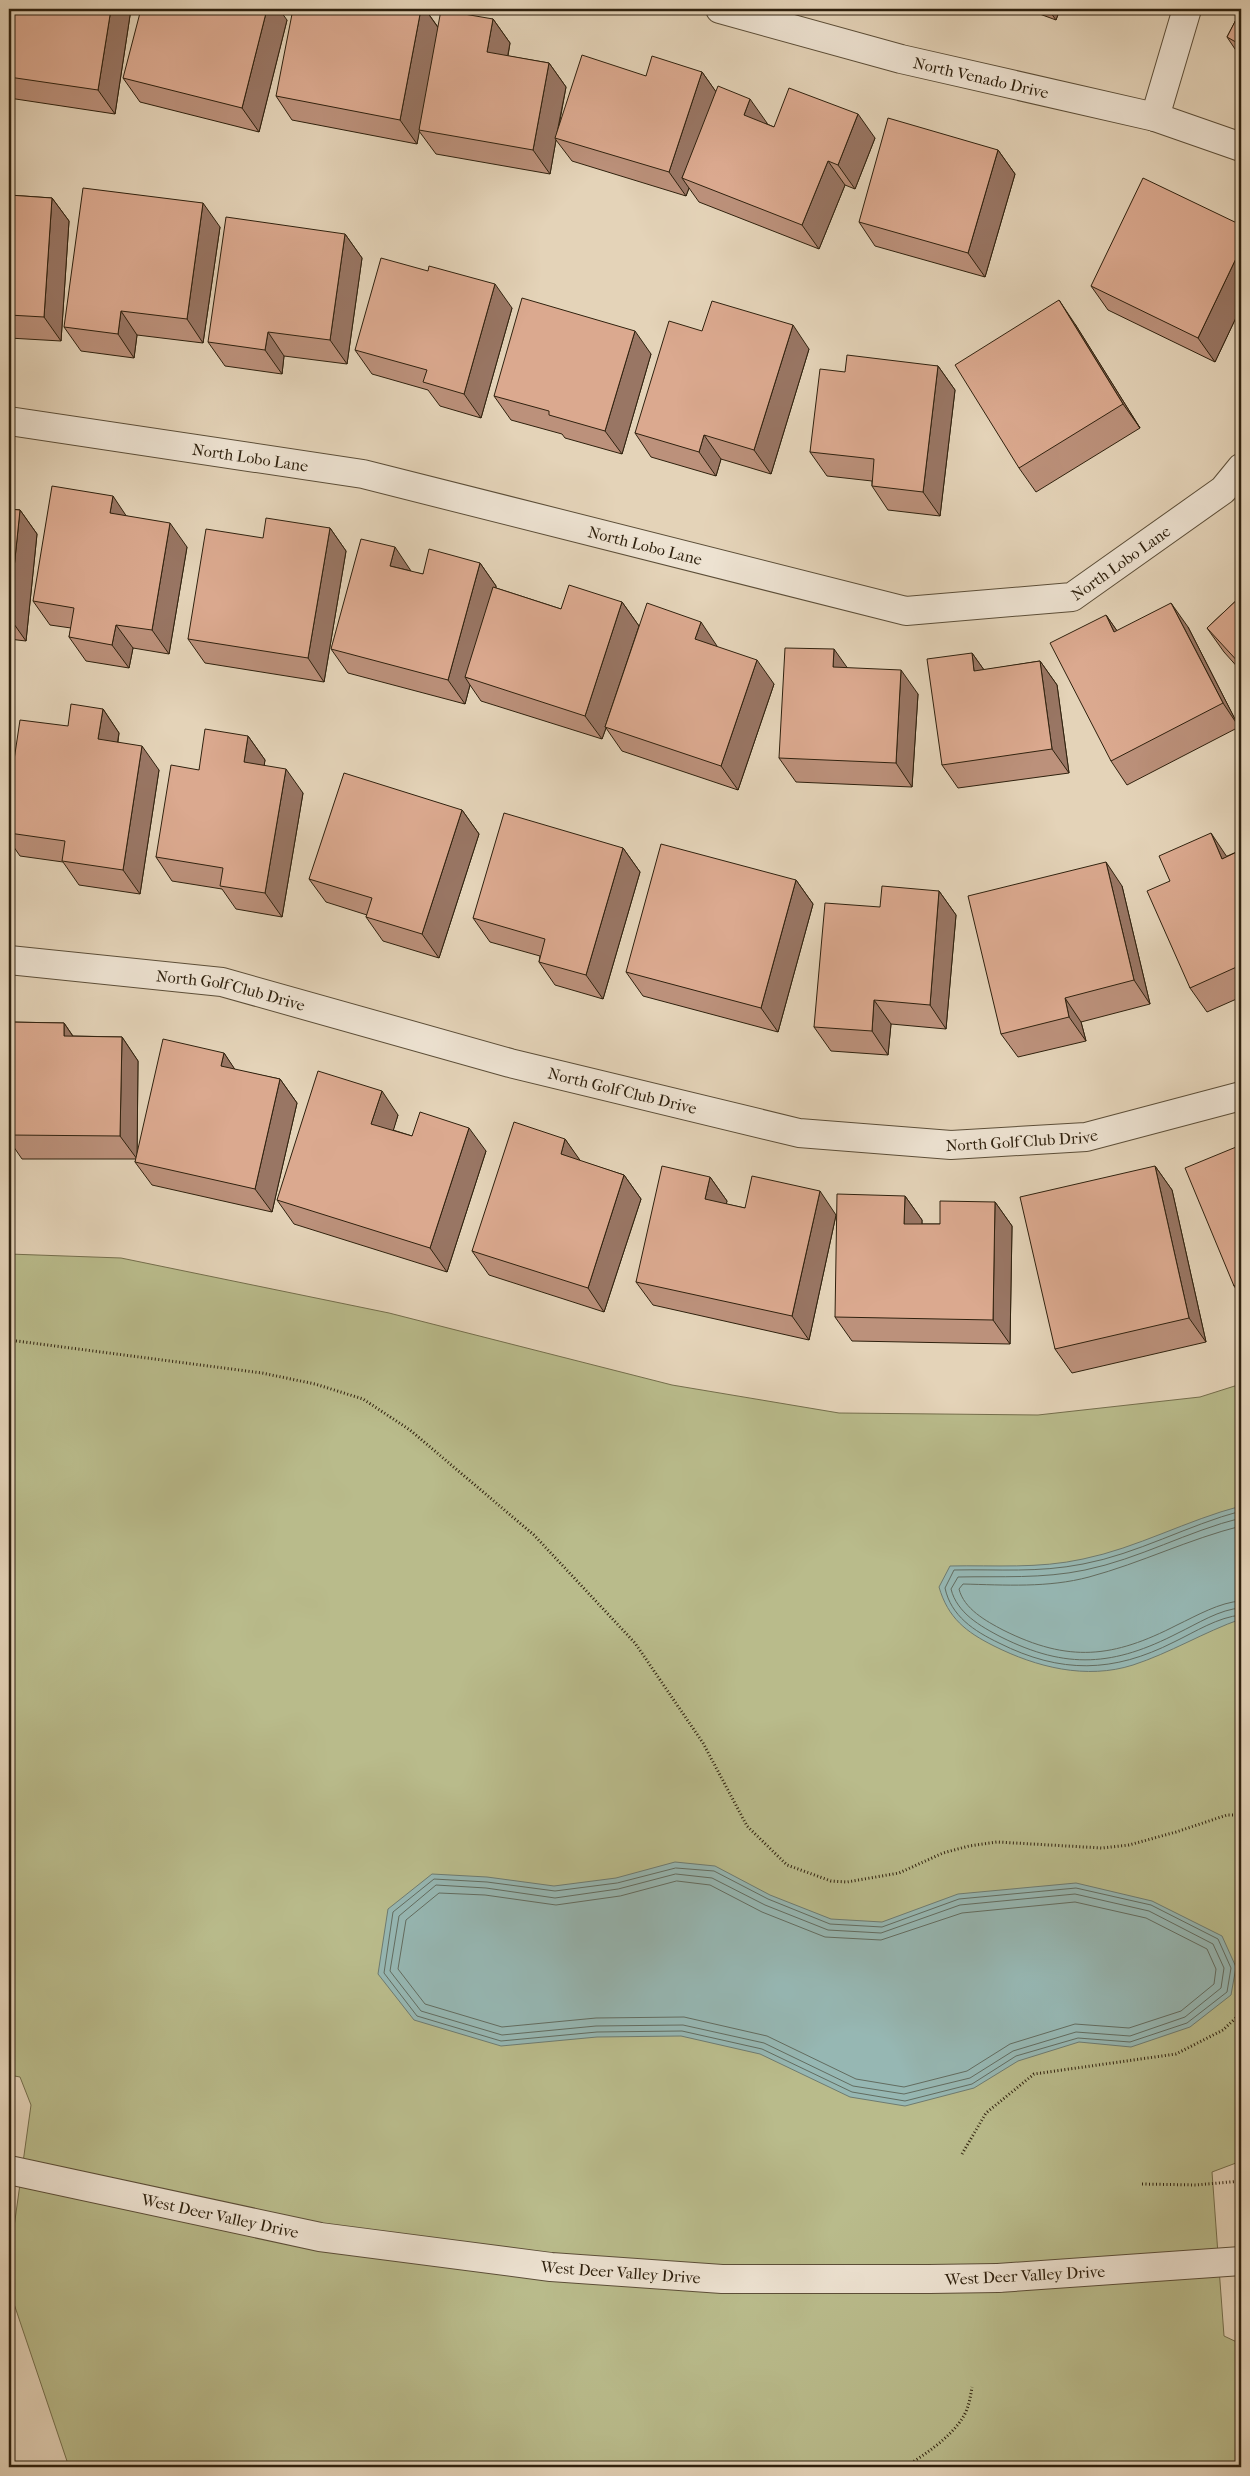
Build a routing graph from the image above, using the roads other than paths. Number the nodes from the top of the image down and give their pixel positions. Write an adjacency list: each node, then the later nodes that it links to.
1 (720, 9): 3 (street, North Venado Drive)
2 (1187, 9): 3 (street)
3 (1155, 117): 4 (street, North Venado Drive)
4 (1241, 147)
5 (9, 421): 6 (street, North Lobo Lane)
6 (1241, 468)
7 (9, 960): 8 (street, North Golf Club Drive)
8 (1241, 1096)
9 (9, 2170): 10 (street, West Deer Valley Drive, bridge)
10 (1241, 2261)

